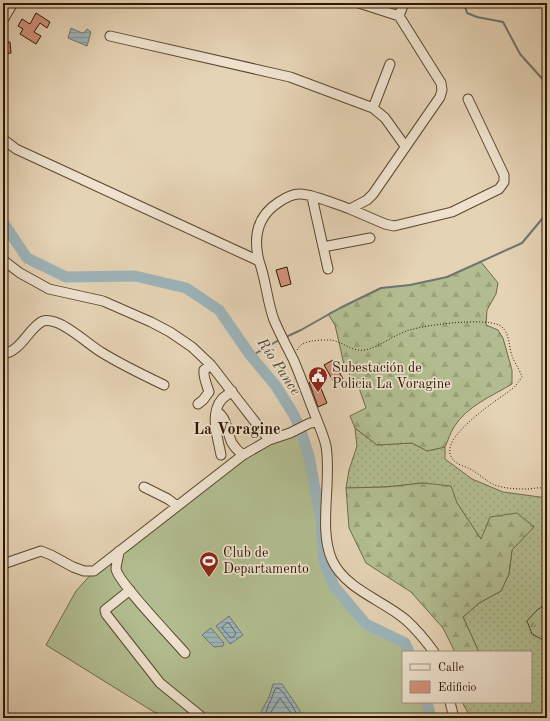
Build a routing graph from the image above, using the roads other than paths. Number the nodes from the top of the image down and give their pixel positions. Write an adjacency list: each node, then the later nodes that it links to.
1 (13, 3): 5 (street)
2 (359, 3): 4 (street)
3 (404, 3): 4 (street)
4 (399, 16): 11 (street)
5 (3, 20)
6 (110, 36): 9 (street)
7 (390, 64): 9 (street)
8 (468, 99): 13 (street)
9 (373, 108): 11 (street)
10 (3, 139): 17 (street)
11 (405, 146): 13 (street)
12 (312, 196): 13 (street); 15 (street); 17 (street)
13 (350, 209)
14 (370, 238): 15 (street)
15 (323, 247): 18 (street)
16 (3, 260): 20 (street)
17 (259, 261): 25 (street)
18 (328, 269)
19 (3, 354): 21 (street)
20 (211, 365): 22 (street); 23 (street)
21 (164, 385)
22 (232, 391): 24 (street); 26 (street)
23 (198, 404)
24 (216, 412): 27 (street); 28 (street)
25 (314, 423): 26 (street); 34 (street)
26 (269, 440): 27 (street)
27 (243, 454): 30 (street)
28 (221, 455)
29 (144, 487): 30 (street)
30 (177, 506): 31 (street)
31 (119, 551): 32 (street); 33 (street)
32 (3, 564)
33 (130, 590): 35 (street); 37 (street)
34 (433, 651)
35 (185, 653)
36 (450, 703): 38 (street)
37 (203, 718)
38 (454, 718)

